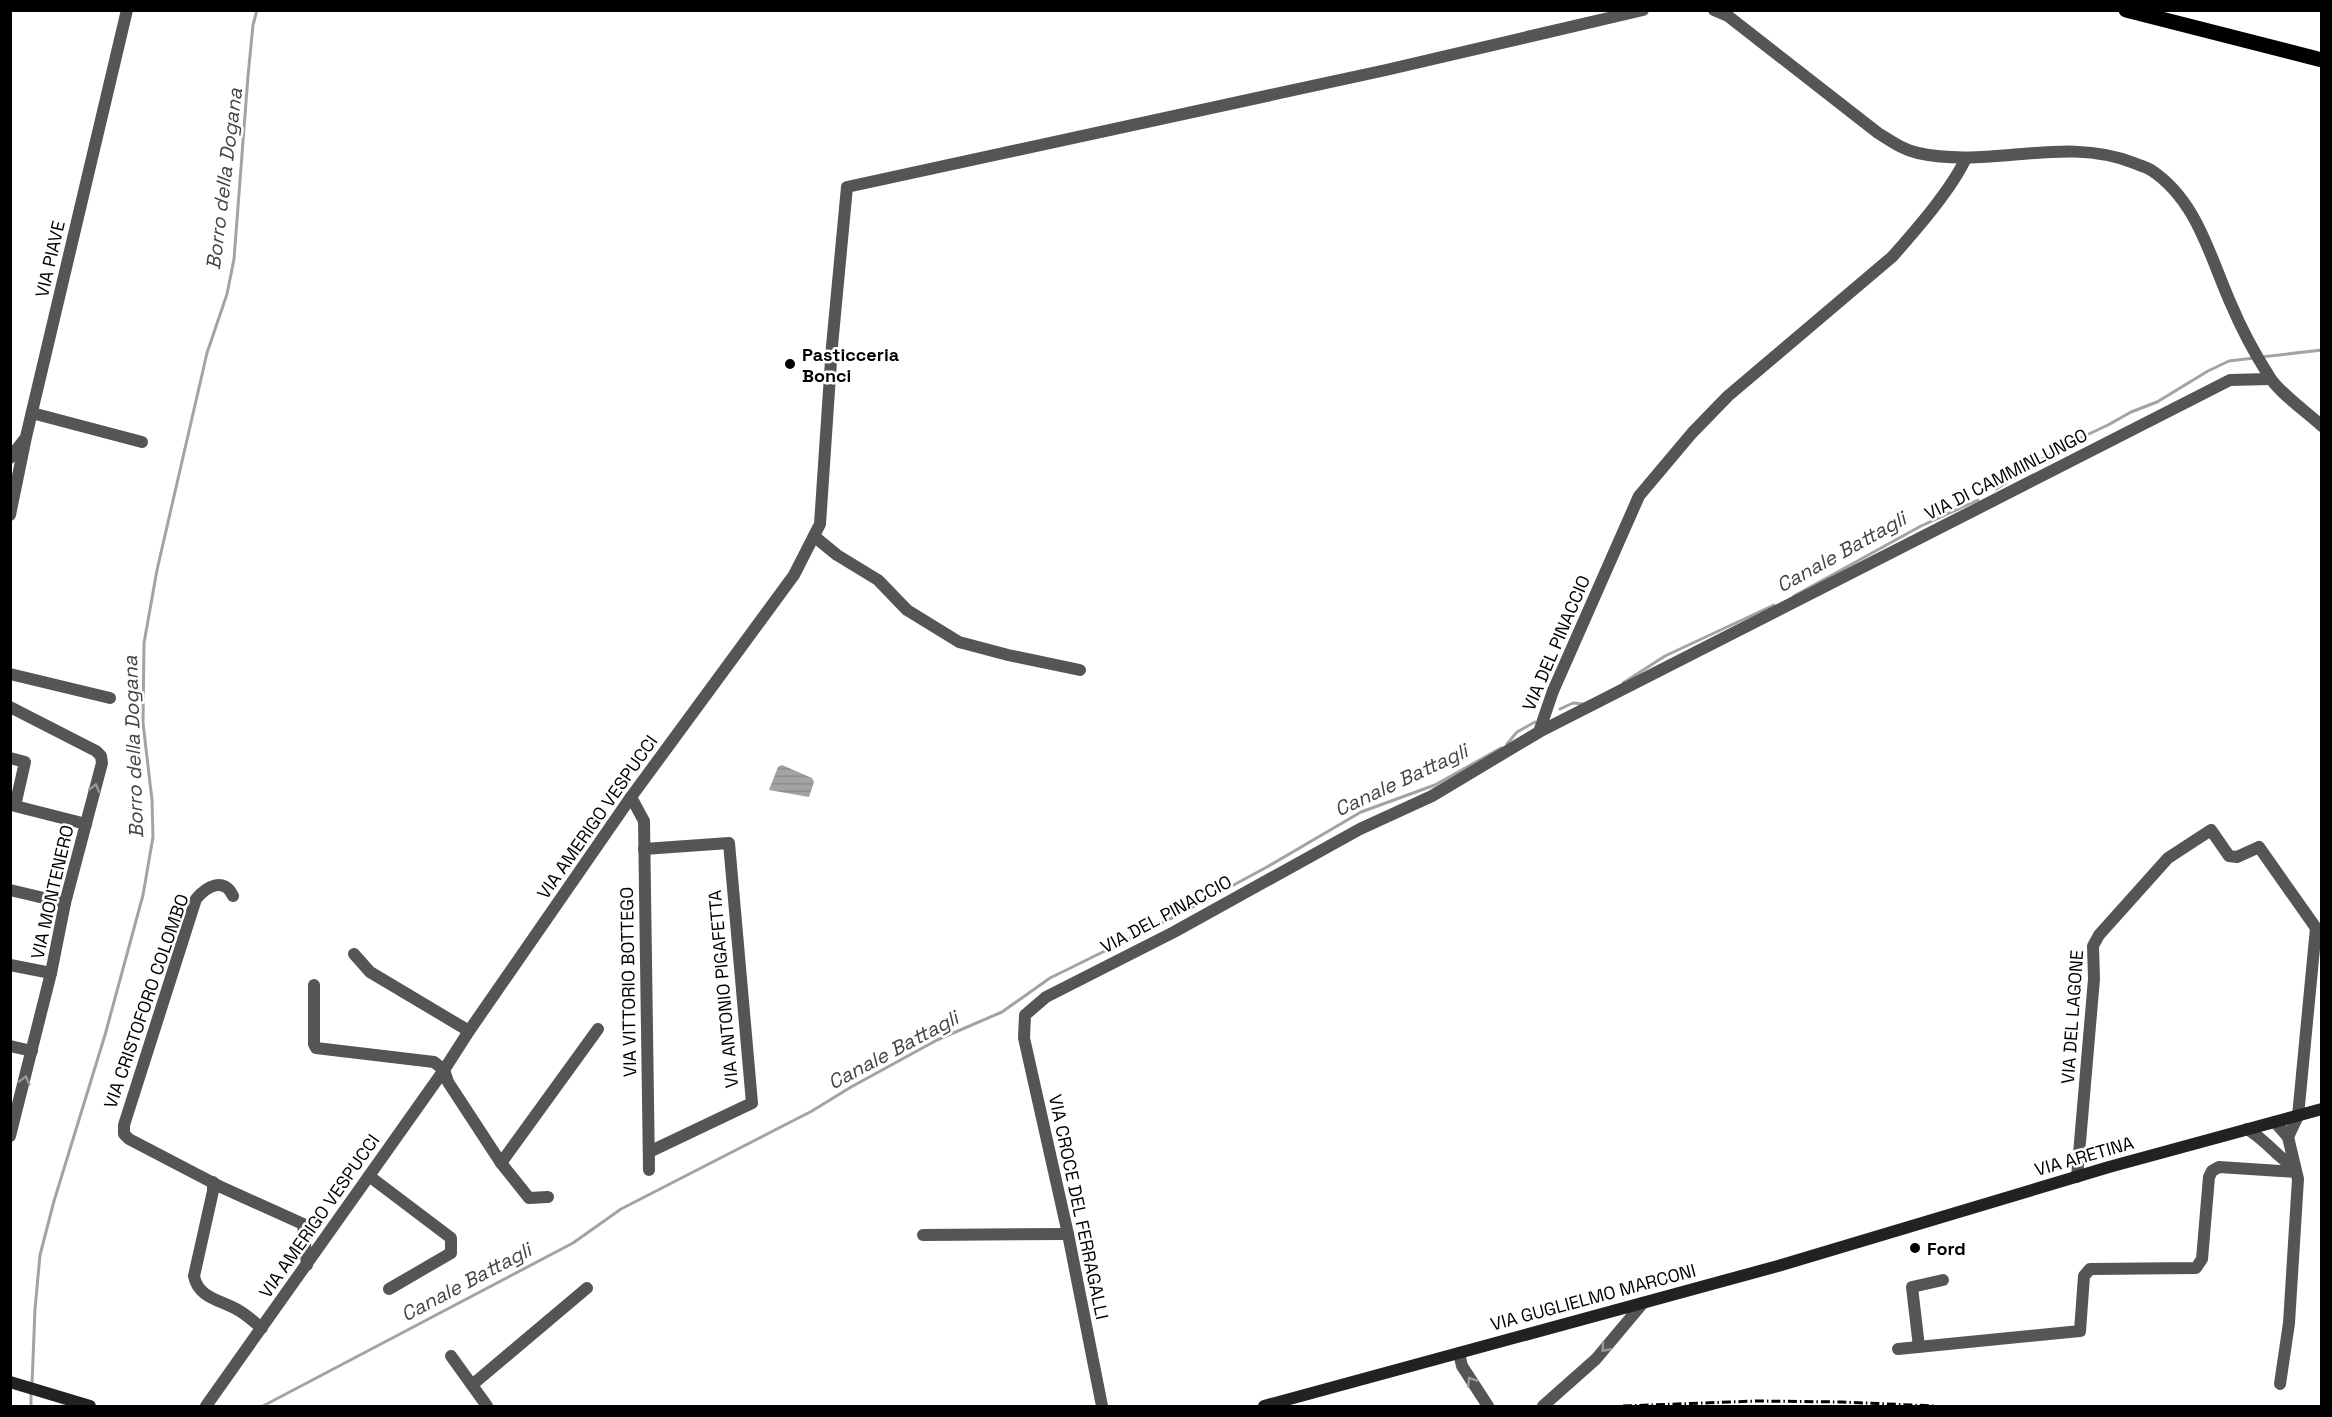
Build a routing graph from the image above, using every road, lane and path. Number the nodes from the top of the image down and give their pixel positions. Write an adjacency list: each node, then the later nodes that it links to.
1 (127, 10): 8 (street, VIA PIAVE)
2 (1643, 10): 14 (street, VIA AMERIGO VESPUCCI)
3 (1714, 10): 6 (street)
4 (2126, 10): 5 (main road)
5 (2322, 60)
6 (1966, 158): 7 (street); 19 (street, VIA DEL PINACCIO)
7 (2270, 379): 9 (street); 19 (street, VIA DI CAMMINLUNGO)
8 (32, 413): 10 (street, VIA PIAVE); 11 (street)
9 (2322, 426)
10 (26, 438): 12 (street); 13 (street, VIA PIAVE)
11 (142, 442)
12 (10, 458)
13 (10, 515)
14 (815, 537): 15 (street); 21 (street, VIA AMERIGO VESPUCCI)
15 (1080, 670)
16 (10, 674): 17 (street)
17 (110, 698)
18 (10, 707): 22 (street, VIA MONTENERO, one-way to 18)
19 (1539, 732): 31 (street, VIA DEL PINACCIO)
20 (10, 758): 22 (street)
21 (631, 797): 23 (street, VIA VITTORIO BOTTEGO); 33 (street, VIA AMERIGO VESPUCCI)
22 (86, 824): 26 (street, VIA MONTENERO)
23 (644, 849): 44 (street, VIA VITTORIO BOTTEGO); 44 (street, VIA ANTONIO PIGAFETTA)
24 (10, 890): 26 (street)
25 (233, 896): 50 (street, VIA CRISTOFORO COLOMBO)
26 (65, 903): 29 (street, VIA MONTENERO)
27 (354, 954): 33 (street)
28 (10, 965): 29 (street)
29 (51, 973): 35 (street, VIA MONTENERO)
30 (314, 985): 36 (street)
31 (1025, 1015): 53 (street, VIA CROCE DEL FERRAGALLI)
32 (598, 1029): 45 (street)
33 (469, 1031): 36 (street, VIA AMERIGO VESPUCCI)
34 (10, 1046): 35 (street)
35 (32, 1051): 41 (street, VIA MONTENERO, one-way to 35)
36 (444, 1070): 45 (street); 48 (street, VIA AMERIGO VESPUCCI)
37 (2322, 1109): 38 (street)
38 (2298, 1116): 39 (street); 42 (street); 49 (street, VIA DEL LAGONE)
39 (2275, 1122): 40 (street); 42 (street); 43 (street)
40 (2247, 1129): 43 (street); 49 (street, VIA ARETINA)
41 (10, 1136)
42 (2288, 1137): 47 (street)
43 (2274, 1150): 47 (street)
44 (649, 1152): 46 (street, VIA VITTORIO BOTTEGO)
45 (501, 1163): 51 (street)
46 (649, 1170)
47 (2296, 1170): 61 (street); 66 (street)
48 (369, 1176): 55 (street, VIA AMERIGO VESPUCCI); 58 (street)
49 (2077, 1177): 52 (street, VIA ARETINA)
50 (213, 1182): 55 (street, VIA CRISTOFORO COLOMBO); 60 (street)
51 (548, 1197)
52 (1931, 1220): 59 (street, VIA GUGLIELMO MARCONI)
53 (1068, 1234): 54 (street); 71 (street, VIA CROCE DEL FERRAGALLI)
54 (923, 1235)
55 (308, 1265): 60 (street, VIA AMERIGO VESPUCCI)
56 (1943, 1280): 61 (street)
57 (587, 1288): 67 (street)
58 (389, 1289)
59 (1643, 1303): 63 (street, VIA GUGLIELMO MARCONI); 74 (street, one-way to 74)
60 (262, 1328): 69 (street, VIA AMERIGO VESPUCCI)
61 (1919, 1347): 62 (street)
62 (1898, 1349)
63 (1459, 1353): 72 (street, VIA GUGLIELMO MARCONI); 73 (street, one-way to 63)
64 (451, 1356): 67 (street)
65 (12, 1383): 68 (street)
66 (2280, 1384)
67 (471, 1385): 70 (street)
68 (90, 1407)
69 (206, 1407)
70 (487, 1407)
71 (1102, 1407)
72 (1264, 1407)
73 (1488, 1407)
74 (1543, 1407)

